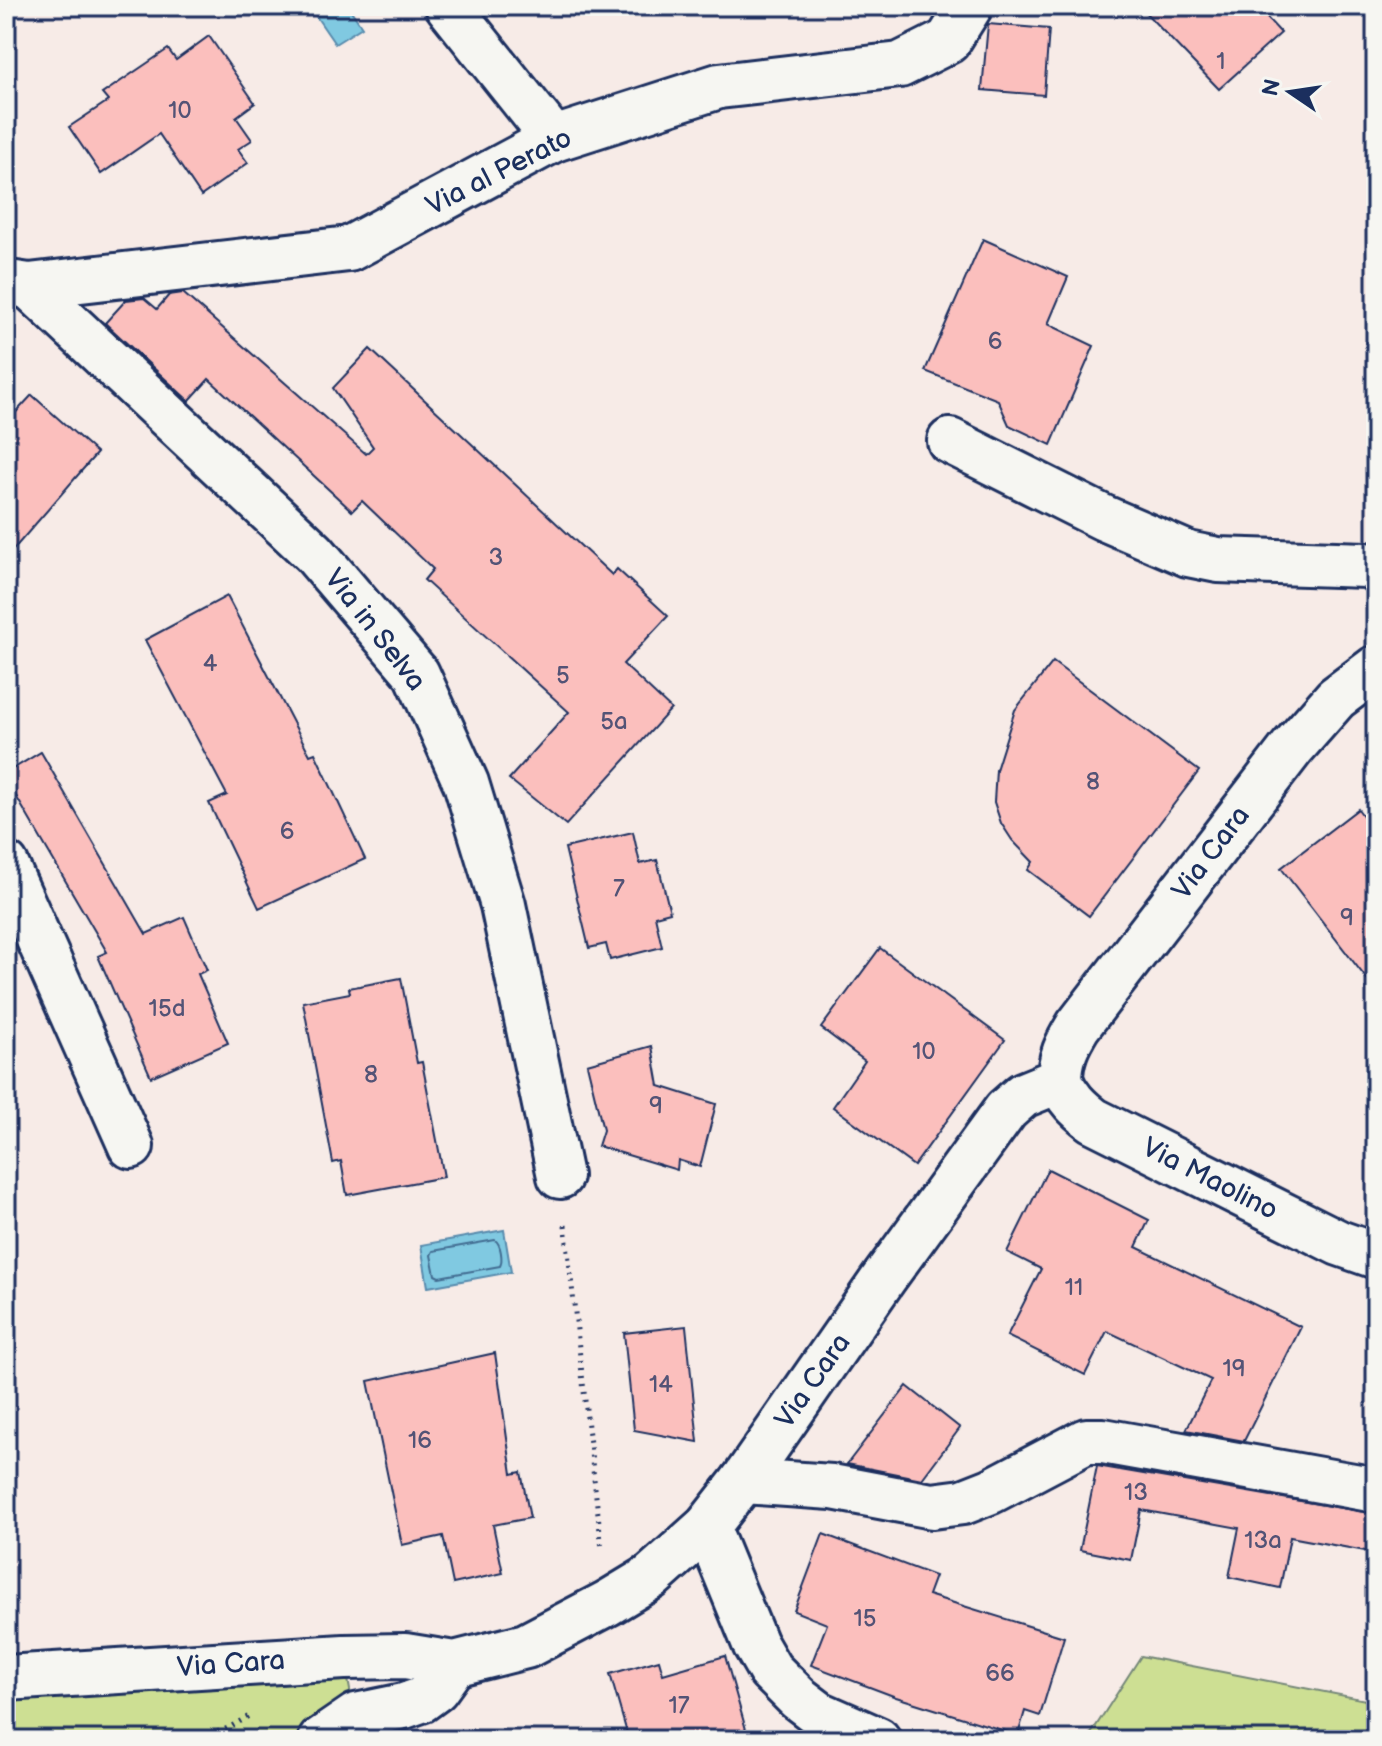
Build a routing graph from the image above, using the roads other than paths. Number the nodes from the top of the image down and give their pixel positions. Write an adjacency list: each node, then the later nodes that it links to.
1 (448, 6): 3 (street)
2 (970, 6): 3 (street, Via al Perato)
3 (554, 139): 4 (street, Via al Perato)
4 (17, 284): 11 (street, Via in Selva)
5 (950, 441): 6 (street)
6 (1376, 569)
7 (1376, 668): 9 (street, Via Cara)
8 (6, 865): 10 (street)
9 (1060, 1080): 12 (street, Via Maolino); 13 (street, Via Cara)
10 (131, 1146)
11 (560, 1176)
12 (1376, 1256)
13 (743, 1481): 14 (street); 15 (street, Via Cara)
14 (1376, 1490)
15 (707, 1527): 16 (street, Via Cara); 19 (street)
16 (454, 1664): 17 (street, Via Cara); 18 (street)
17 (6, 1678)
18 (321, 1740)
19 (878, 1740)

